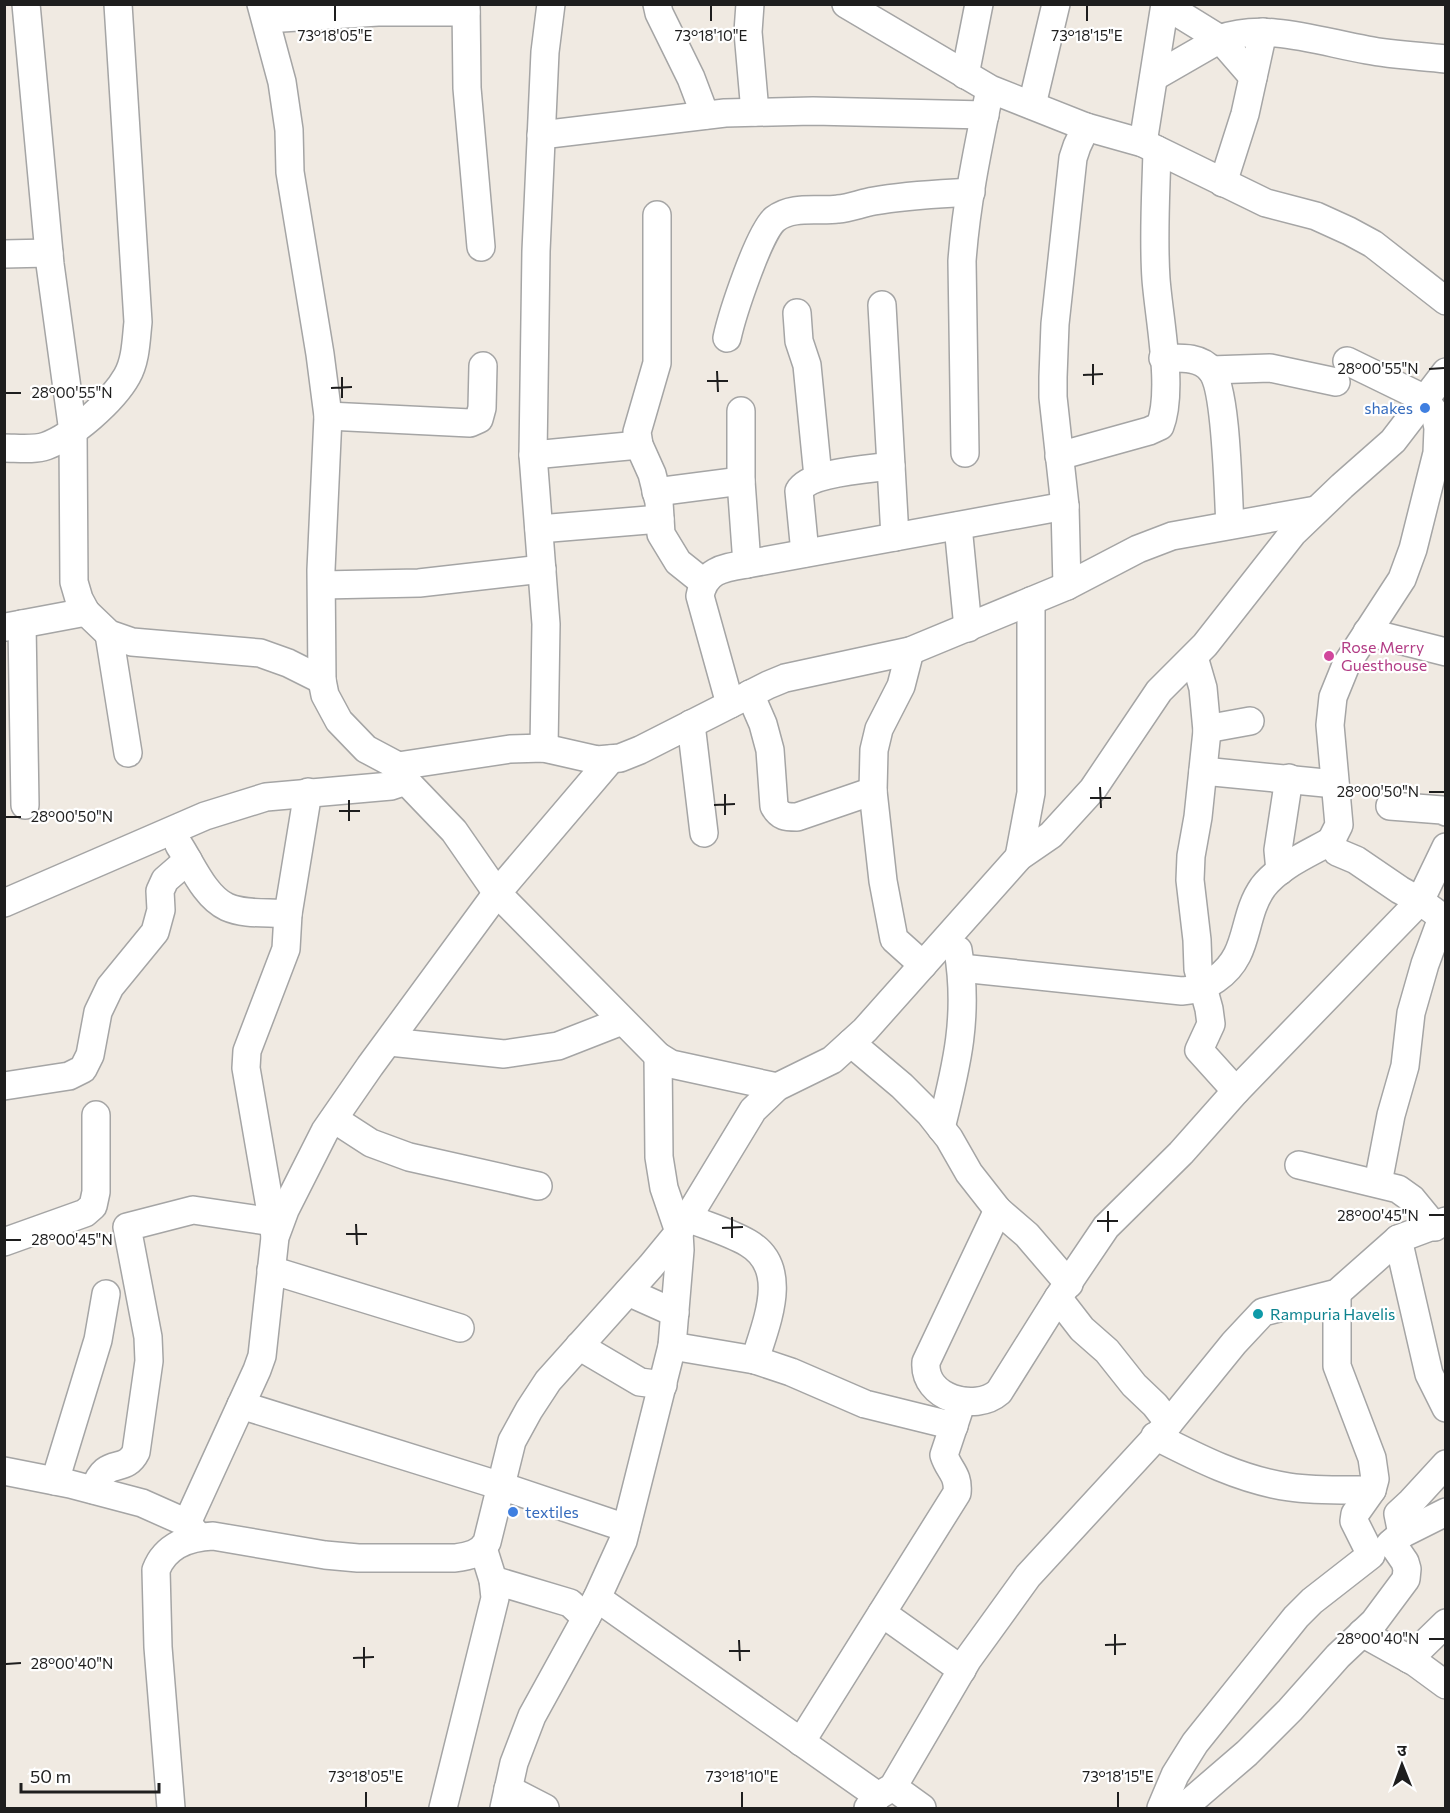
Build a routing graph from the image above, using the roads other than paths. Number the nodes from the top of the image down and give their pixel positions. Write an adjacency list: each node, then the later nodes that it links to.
1 (26, 4): 31 (street)
2 (118, 4): 45 (street)
3 (550, 4): 25 (street)
4 (657, 4): 22 (street)
5 (750, 4): 21 (street)
6 (846, 4): 16 (street)
7 (979, 4): 16 (street)
8 (1056, 4): 20 (street)
9 (1165, 5): 14 (street); 17 (street)
10 (378, 8): 11 (street); 12 (street)
11 (466, 8): 30 (street)
12 (264, 12): 43 (street)
13 (1263, 33): 14 (street); 15 (street); 18 (street)
14 (1220, 39): 17 (street); 18 (street)
15 (1446, 59)
16 (964, 75): 19 (street)
17 (1154, 77): 26 (street)
18 (1253, 77): 27 (street)
19 (990, 89): 20 (street); 23 (street)
20 (1032, 105): 24 (street)
21 (755, 112): 22 (street); 23 (street)
22 (705, 115): 25 (street)
23 (985, 115): 28 (street)
24 (1086, 127): 26 (street); 50 (street)
25 (541, 135): 49 (street)
26 (1150, 146): 27 (street); 37 (street)
27 (1223, 183): 33 (street)
28 (971, 192): 36 (street); 48 (street)
29 (657, 215): 46 (street)
30 (481, 247)
31 (49, 253): 32 (street); 45 (street)
32 (4, 254)
33 (1446, 301)
34 (882, 305): 51 (street)
35 (797, 313): 52 (street)
36 (727, 338)
37 (1163, 358): 39 (street); 50 (street)
38 (483, 366): 43 (street)
39 (1211, 370): 41 (street); 58 (street)
40 (1446, 372): 41 (street)
41 (1425, 399): 44 (street); 56 (street)
42 (741, 411): 53 (street)
43 (328, 416): 66 (street)
44 (1442, 430): 72 (street)
45 (73, 432): 47 (street); 69 (street)
46 (639, 445): 49 (street); 54 (street)
47 (4, 448)
48 (965, 453)
49 (533, 455): 60 (street)
50 (1059, 456): 55 (street)
51 (891, 466): 52 (street); 61 (street)
52 (818, 477): 62 (street)
53 (741, 481): 54 (street); 63 (street)
54 (656, 492): 57 (street)
55 (1065, 506): 59 (street); 67 (street)
56 (1316, 510): 58 (street); 76 (street)
57 (660, 519): 60 (street); 65 (street)
58 (1230, 525): 67 (street)
59 (958, 526): 61 (street); 71 (street)
60 (539, 529): 64 (street)
61 (896, 537): 62 (street)
62 (805, 553): 63 (street)
63 (747, 564): 65 (street)
64 (542, 569): 66 (street); 82 (street)
65 (703, 582): 78 (street)
66 (322, 585): 77 (street)
67 (1067, 586): 68 (street)
68 (1031, 601): 71 (street); 98 (street)
69 (86, 612): 70 (street); 73 (street)
70 (13, 625): 91 (street)
71 (968, 628): 74 (street)
72 (1367, 632): 75 (street); 88 (street)
73 (109, 634): 77 (street); 83 (street)
74 (910, 651): 78 (street); 89 (street)
75 (1446, 652)
76 (1194, 657): 81 (street); 98 (street)
77 (322, 680): 86 (street)
78 (740, 699): 80 (street); 89 (street)
79 (1250, 721): 81 (street)
80 (691, 724): 84 (street); 95 (street)
81 (1207, 731): 85 (street)
82 (544, 748): 84 (street); 86 (street)
83 (128, 753)
84 (611, 759): 101 (street)
85 (1203, 771): 87 (street); 109 (street)
86 (402, 773): 90 (street); 101 (street)
87 (1289, 778): 88 (street); 100 (street)
88 (1335, 784): 96 (street)
89 (873, 791): 107 (street)
90 (308, 792): 94 (street); 104 (street)
91 (26, 805)
92 (1390, 806): 93 (street)
93 (1446, 812)
94 (170, 831): 99 (street); 103 (street)
95 (704, 833)
96 (1331, 841): 100 (street); 102 (street)
97 (1446, 847): 102 (street)
98 (1019, 857): 106 (street)
99 (188, 860): 104 (street); 114 (street)
100 (1280, 871): 109 (street)
101 (497, 893): 110 (street); 111 (street)
102 (1420, 901): 105 (street); 116 (street)
103 (4, 903)
104 (288, 914): 126 (street)
105 (1444, 919): 121 (street)
106 (954, 931): 107 (street); 108 (street)
107 (923, 965): 112 (street)
108 (961, 968): 109 (street); 119 (street)
109 (1203, 988): 116 (street)
110 (622, 1021): 111 (street); 113 (street)
111 (390, 1042): 118 (street)
112 (851, 1043): 115 (street); 119 (street)
113 (658, 1056): 115 (street); 125 (street)
114 (4, 1086)
115 (777, 1087): 125 (street)
116 (1236, 1091): 130 (street)
117 (96, 1115): 128 (street)
118 (334, 1119): 122 (street); 126 (street)
119 (941, 1128): 123 (street)
120 (1299, 1165): 121 (street)
121 (1378, 1183): 124 (street)
122 (538, 1186)
123 (998, 1210): 130 (street); 142 (street)
124 (1440, 1224): 127 (street)
125 (683, 1225): 131 (street); 134 (street); 138 (street)
126 (274, 1230): 129 (street); 148 (street)
127 (1398, 1239): 132 (street); 141 (street)
128 (4, 1242)
129 (271, 1270): 135 (street); 140 (street)
130 (1063, 1291): 142 (street); 143 (street)
131 (628, 1292): 134 (street); 136 (street)
132 (1337, 1293): 143 (street); 149 (street)
133 (106, 1294): 146 (street)
134 (675, 1313): 137 (street)
135 (460, 1328)
136 (579, 1346): 139 (street); 147 (street)
137 (672, 1346): 138 (street); 139 (street)
138 (754, 1360): 142 (street)
139 (663, 1385): 151 (street)
140 (241, 1405): 147 (street); 152 (street)
141 (1446, 1408)
142 (958, 1414): 157 (street)
143 (1162, 1430): 149 (street); 161 (street)
144 (1446, 1464): 153 (street)
145 (4, 1471): 146 (street)
146 (55, 1480): 148 (street)
147 (501, 1486): 151 (street); 154 (street)
148 (94, 1490): 152 (street)
149 (1372, 1490): 153 (street)
150 (1446, 1512): 153 (street)
151 (626, 1528): 156 (street)
152 (193, 1530): 154 (street); 166 (street)
153 (1388, 1544): 159 (street); 170 (street)
154 (483, 1548): 155 (street)
155 (493, 1580): 156 (street); 167 (street)
156 (591, 1608): 163 (street); 165 (street)
157 (882, 1613): 161 (street); 163 (street)
158 (1446, 1623): 160 (street)
159 (1362, 1633): 160 (street); 171 (street)
160 (1408, 1659): 162 (street)
161 (962, 1670): 164 (street)
162 (1446, 1685)
163 (801, 1742): 164 (street)
164 (880, 1797): 169 (street)
165 (506, 1799): 168 (street)
166 (171, 1809)
167 (443, 1809)
168 (545, 1809)
169 (922, 1809)
170 (1161, 1809)
171 (1183, 1809)

